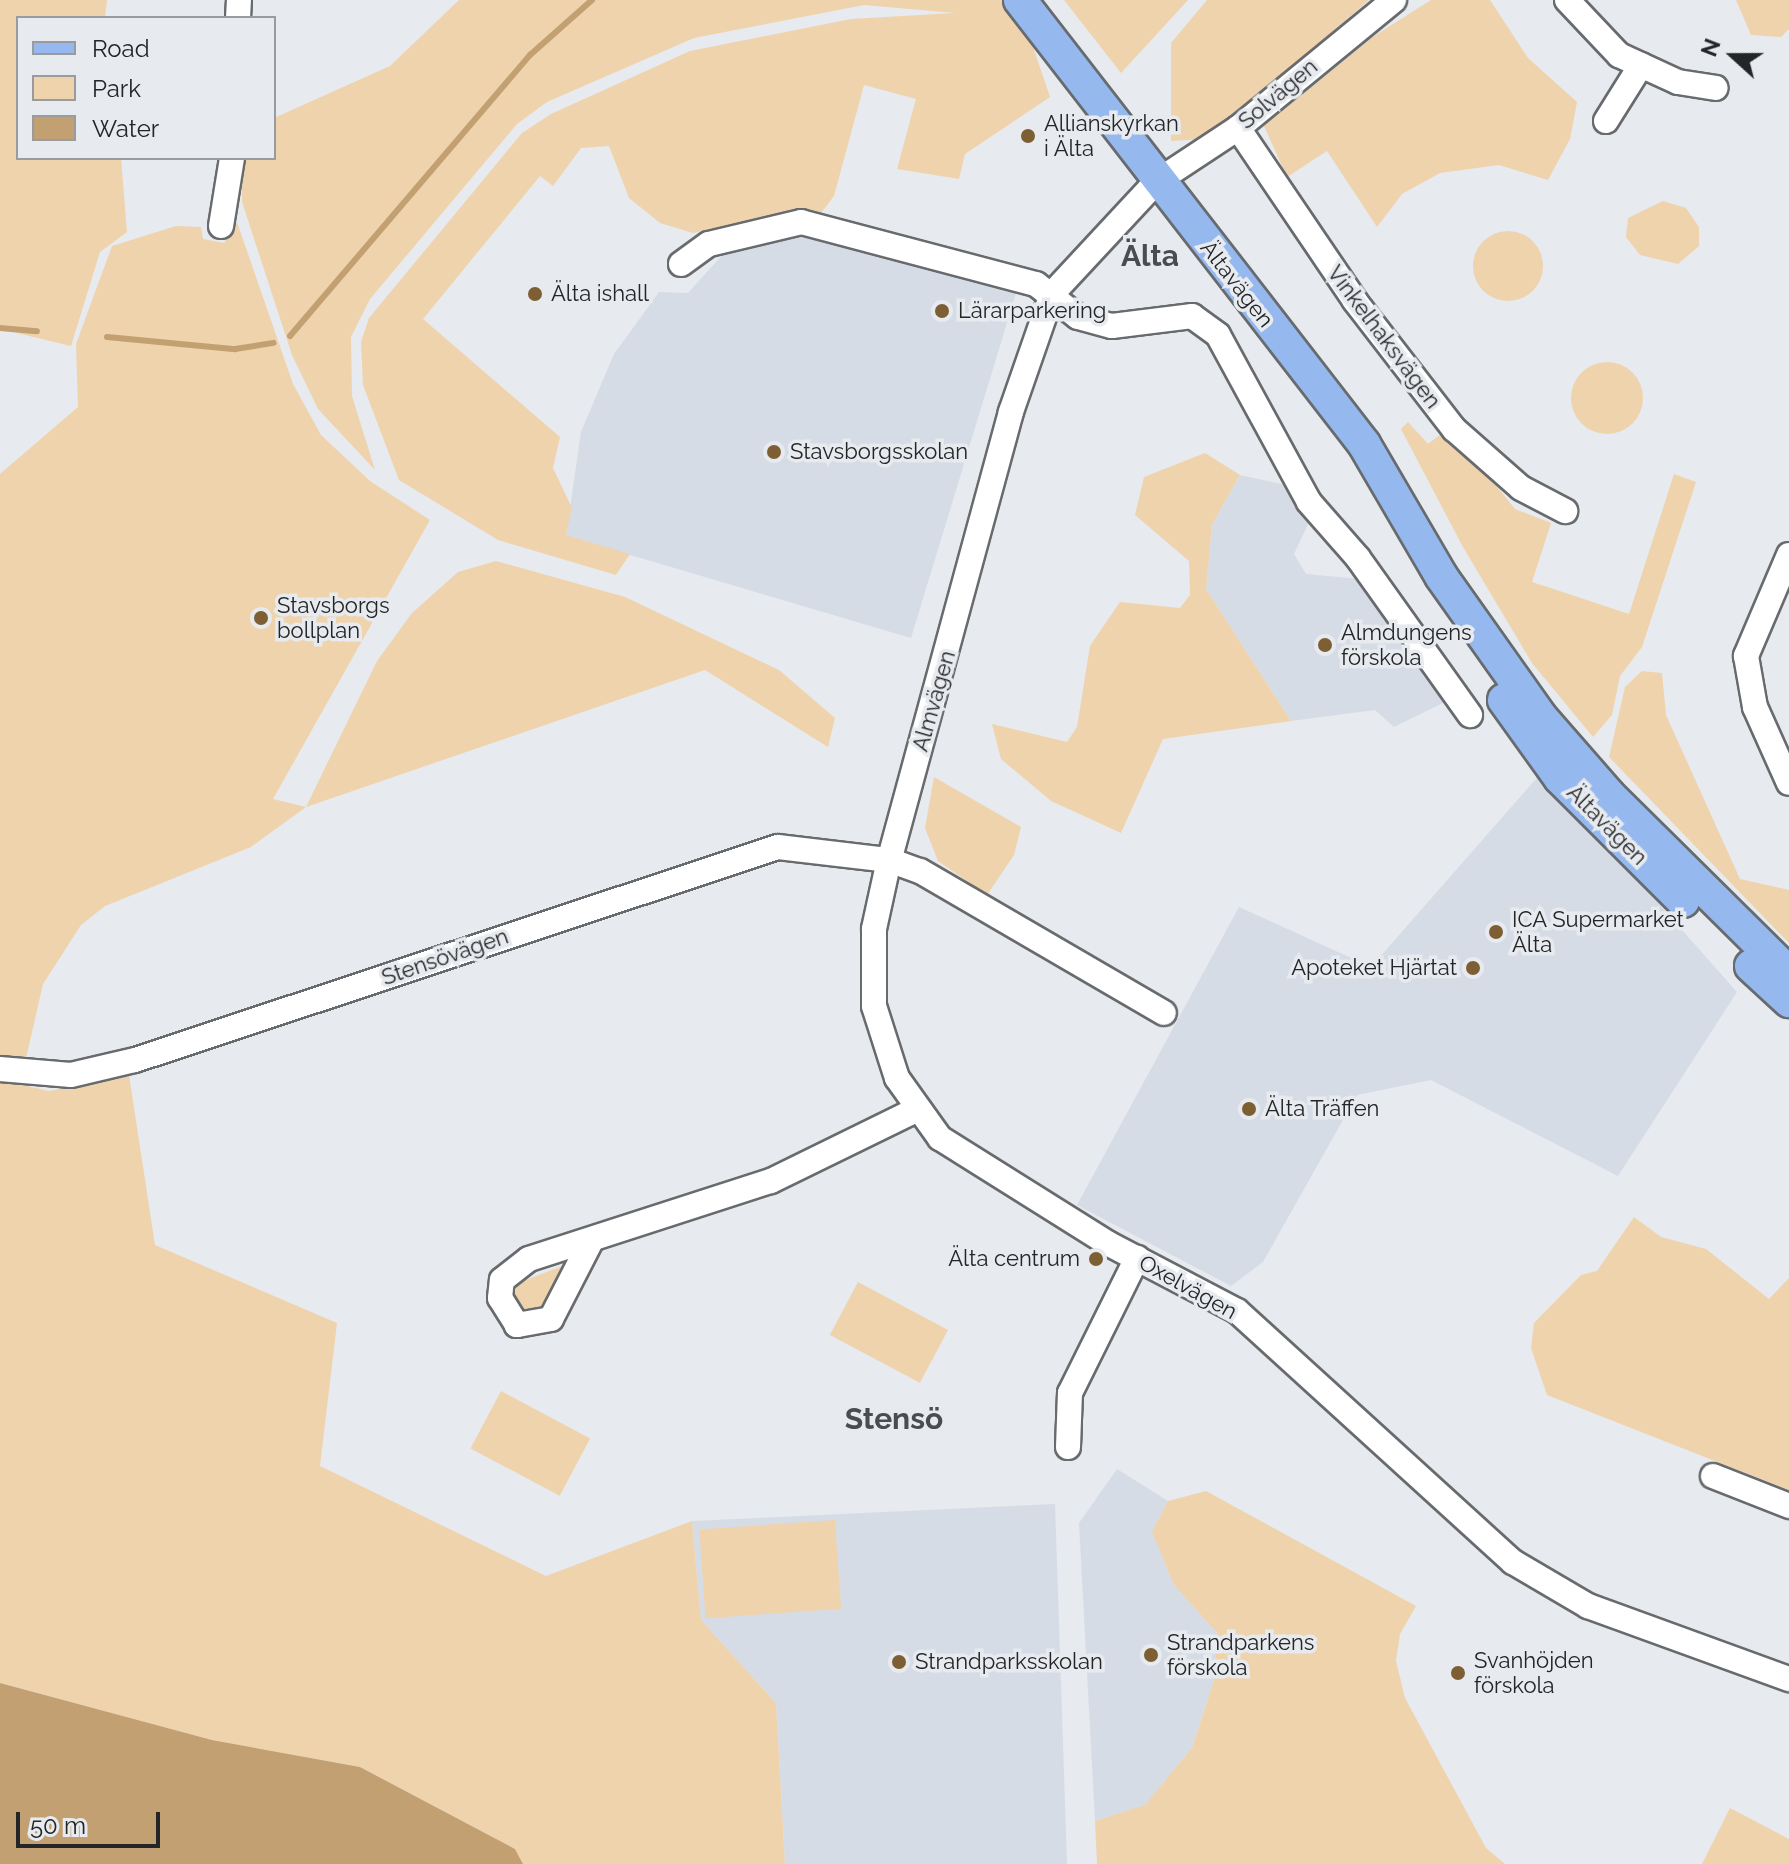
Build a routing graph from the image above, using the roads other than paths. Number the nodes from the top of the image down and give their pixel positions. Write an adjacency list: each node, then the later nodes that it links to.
1 (1020, 0): 9 (main road, Ältavägen)
2 (1394, 0): 7 (street, Solvägen)
3 (1567, 0): 4 (street)
4 (1641, 65): 5 (street); 6 (street)
5 (1716, 88)
6 (1606, 121)
7 (1238, 128): 9 (street, Solvägen); 13 (street, Vinkelhaksvägen)
8 (232, 160): 10 (street)
9 (1156, 182): 12 (street, Almvägen); 15 (main road, Ältavägen)
10 (221, 226)
11 (681, 264): 12 (street)
12 (1052, 294): 16 (street); 18 (street, Almvägen)
13 (1565, 511)
14 (1789, 555): 17 (street)
15 (1441, 576): 19 (main road, Ältavägen); 20 (main road, Ältavägen)
16 (1470, 715)
17 (1789, 783)
18 (889, 860): 21 (street); 22 (street, Stensövägen); 23 (street, Almvägen)
19 (1789, 973)
20 (1789, 1001)
21 (1164, 1013)
22 (0, 1069)
23 (916, 1110): 24 (street); 25 (street, Oxelvägen)
24 (590, 1243)
25 (1137, 1258): 26 (street); 29 (street, Oxelvägen)
26 (1068, 1447)
27 (1713, 1476): 28 (street)
28 (1789, 1506)
29 (1789, 1679)

